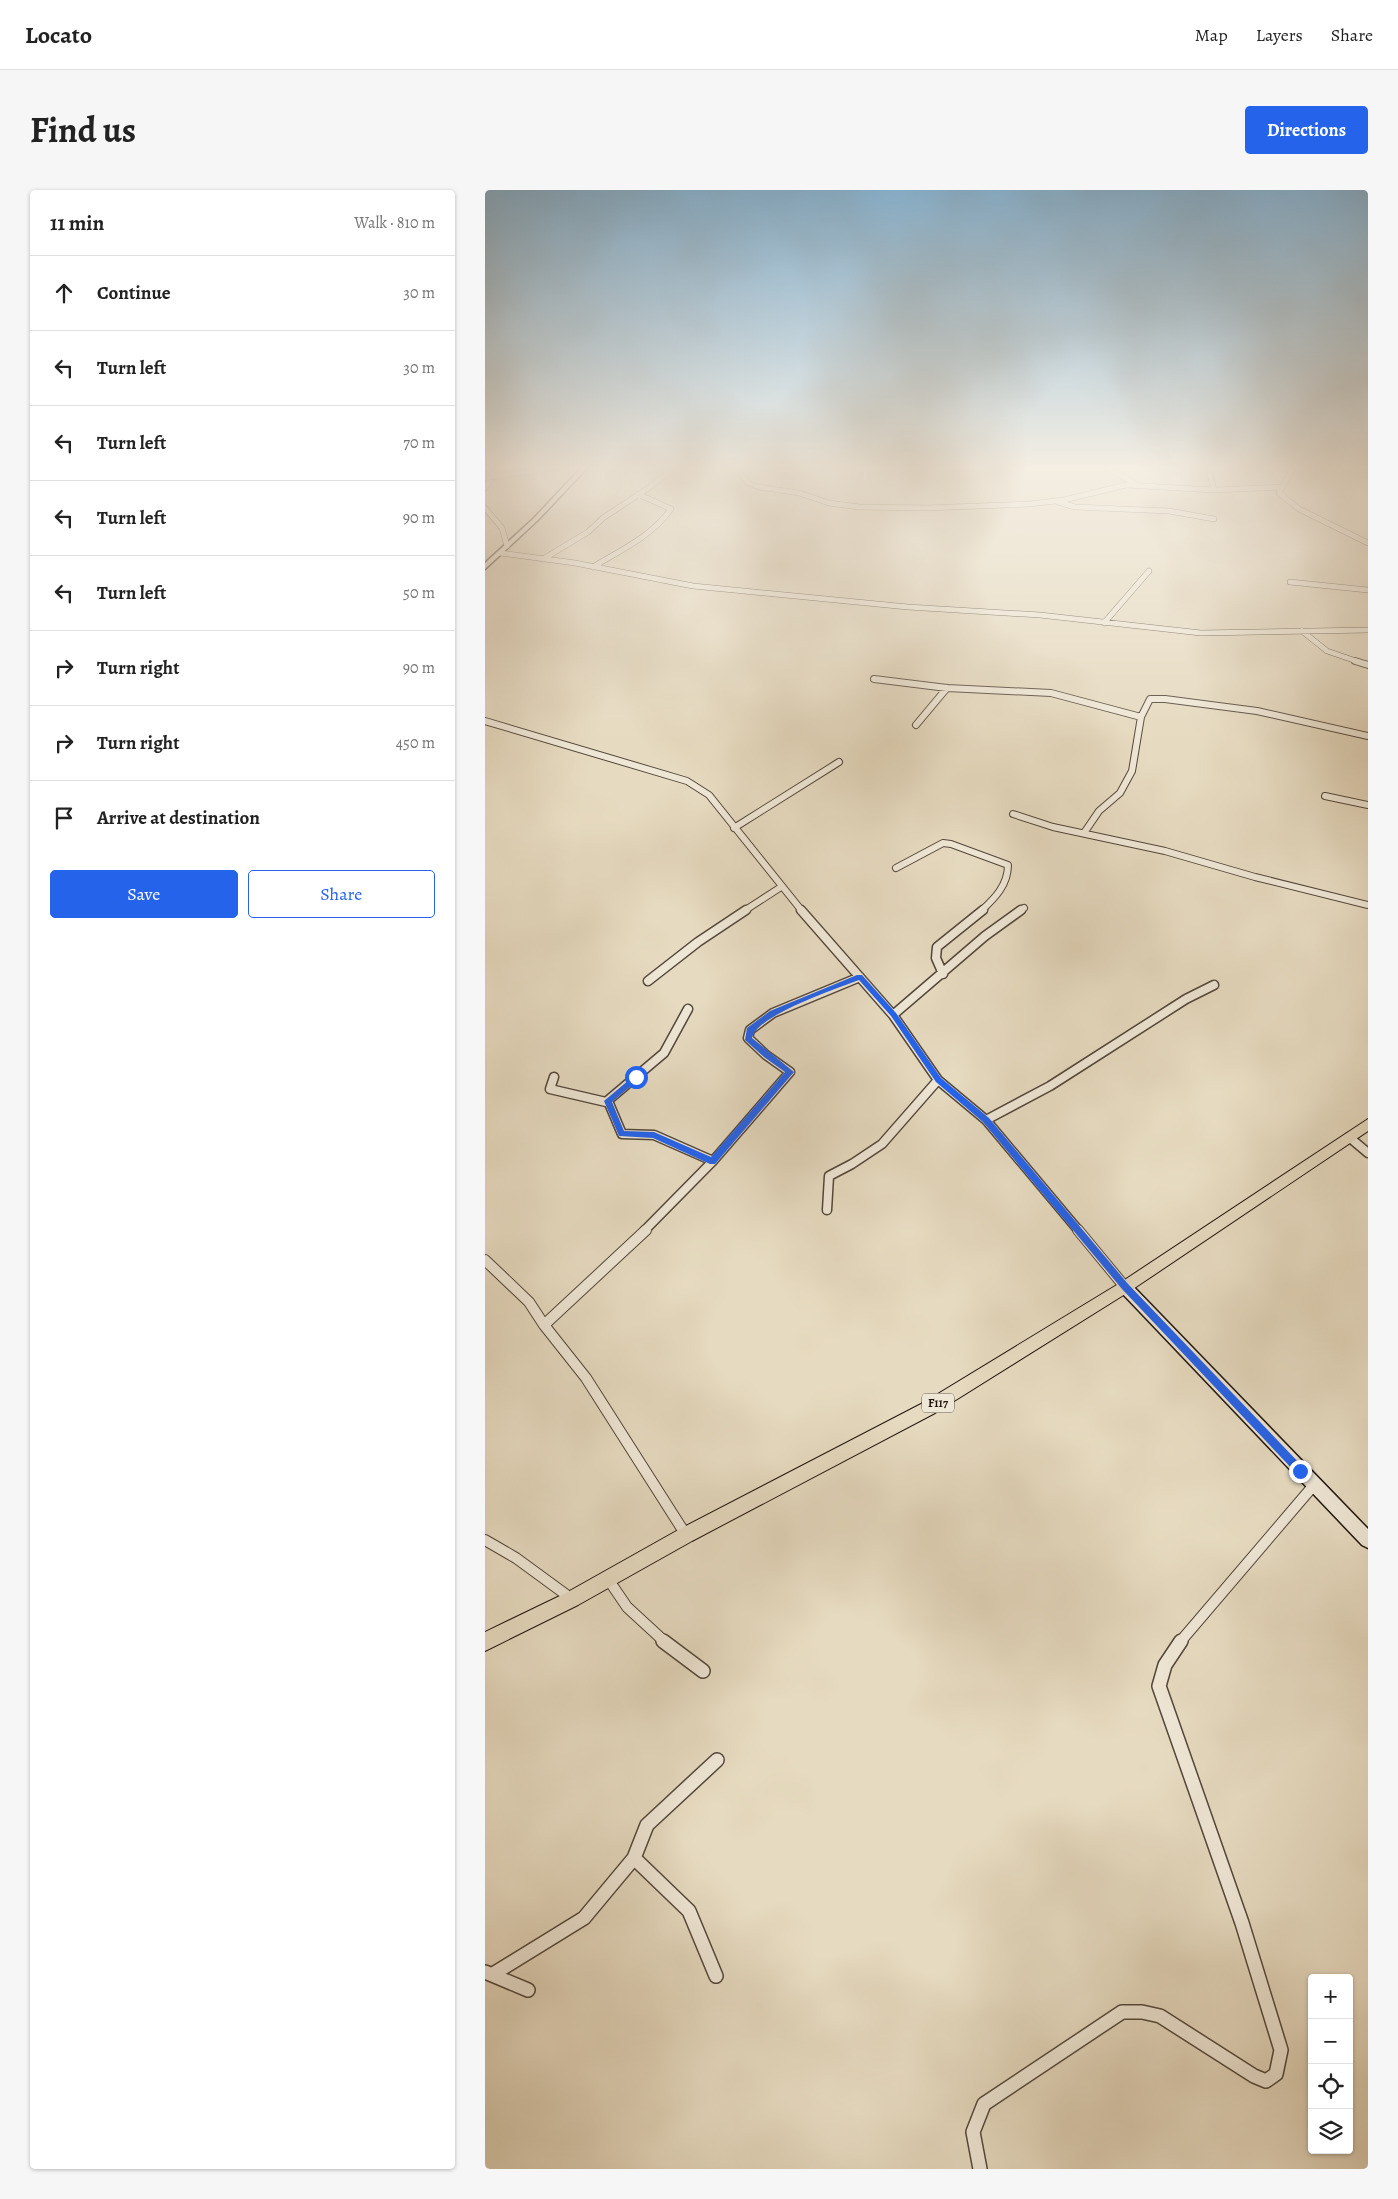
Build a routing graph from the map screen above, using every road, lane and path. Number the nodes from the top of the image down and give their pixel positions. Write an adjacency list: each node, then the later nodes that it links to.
1 (494, 559): 5 (main road)
2 (545, 559): 4 (street)
3 (607, 559): 4 (street)
4 (593, 567): 9 (street)
5 (485, 568)
6 (1149, 571): 9 (street)
7 (1290, 582): 8 (street)
8 (1368, 590)
9 (1104, 623): 11 (street)
10 (1368, 630): 11 (street)
11 (1302, 631): 12 (street)
12 (1368, 665)
13 (874, 679): 14 (street)
14 (947, 688): 15 (street); 17 (street)
15 (1141, 716): 18 (street); 24 (street)
16 (485, 721): 23 (street)
17 (916, 725)
18 (1368, 736)
19 (839, 762): 23 (street)
20 (1325, 796): 21 (street)
21 (1368, 805)
22 (1013, 814): 24 (street)
23 (734, 828): 26 (street)
24 (1083, 833): 27 (street)
25 (896, 868): 29 (street)
26 (781, 887): 30 (street); 31 (street)
27 (1368, 905)
28 (1023, 908): 29 (street)
29 (943, 974): 34 (street)
30 (860, 977): 34 (street); 42 (street)
31 (648, 981)
32 (1213, 985): 38 (street)
33 (689, 1009): 37 (street)
34 (893, 1015): 36 (street)
35 (554, 1077): 37 (street)
36 (939, 1080): 38 (street); 43 (street)
37 (608, 1101): 42 (street)
38 (986, 1120): 45 (street)
39 (1368, 1124): 40 (main road, F117)
40 (1349, 1137): 41 (street); 45 (main road, F117)
41 (1368, 1153)
42 (713, 1161): 46 (street)
43 (827, 1210)
44 (485, 1260): 46 (street)
45 (1125, 1287): 47 (main road); 48 (main road, F117)
46 (544, 1325): 48 (street)
47 (1314, 1485): 49 (main road); 60 (street)
48 (686, 1535): 51 (main road, F117)
49 (1367, 1537)
50 (485, 1540): 52 (street)
51 (608, 1579): 52 (main road, F117); 54 (street)
52 (572, 1600): 53 (main road, F117)
53 (485, 1642)
54 (703, 1671)
55 (717, 1760): 56 (street)
56 (634, 1858): 57 (street); 58 (street)
57 (489, 1973): 59 (street)
58 (716, 1976)
59 (528, 1990)
60 (980, 2169)

